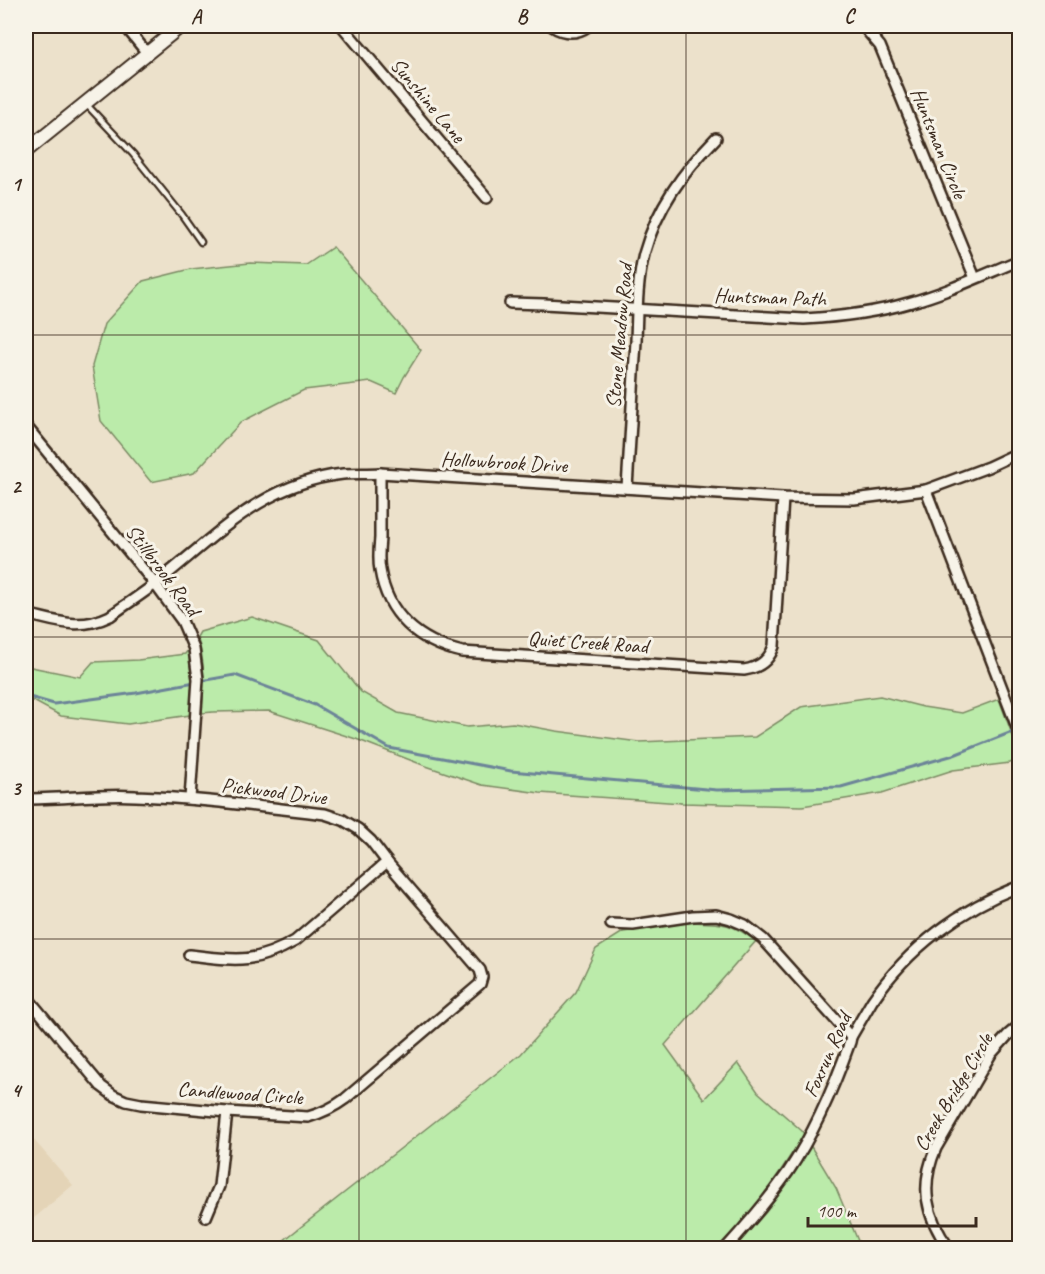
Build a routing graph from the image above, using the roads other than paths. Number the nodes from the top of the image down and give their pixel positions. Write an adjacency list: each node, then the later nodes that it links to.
1 (125, 26): 7 (street)
2 (181, 26): 7 (street)
3 (342, 26): 11 (street, Sunshine Lane)
4 (552, 26): 5 (street)
5 (588, 26)
6 (863, 26): 14 (street, Huntsman Circle)
7 (147, 53): 8 (street)
8 (85, 103): 10 (street); 12 (lane)
9 (716, 138): 16 (street, Stone Meadow Road)
10 (26, 151)
11 (487, 198)
12 (201, 242)
13 (1020, 260): 14 (street, Huntsman Path)
14 (975, 278): 16 (street, Huntsman Path)
15 (510, 303): 16 (street, Huntsman Path)
16 (637, 310): 20 (street, Stone Meadow Road)
17 (26, 426): 23 (street, Stillbrook Road)
18 (1020, 452): 21 (street, Hollowbrook Drive)
19 (380, 473): 20 (street, Hollowbrook Drive); 22 (street, Quiet Creek Road); 23 (street, Hollowbrook Drive)
20 (627, 488): 22 (street, Hollowbrook Drive)
21 (926, 490): 22 (street, Hollowbrook Drive); 25 (street)
22 (783, 498)
23 (155, 584): 24 (street, Hollowbrook Drive); 27 (street, Stillbrook Road)
24 (26, 614)
25 (1020, 735)
26 (26, 799): 27 (street, Pickwood Drive)
27 (190, 799): 28 (street, Pickwood Drive)
28 (387, 862): 31 (street); 32 (street, Pickwood Drive)
29 (1020, 886): 35 (street, Foxrun Road)
30 (610, 924): 35 (street)
31 (189, 955)
32 (482, 977): 36 (street, Candlewood Circle)
33 (26, 996): 36 (street, Candlewood Circle)
34 (1020, 1025): 39 (street, Creek Bridge Circle)
35 (851, 1037): 38 (street, Foxrun Road)
36 (227, 1112): 37 (street)
37 (206, 1217)
38 (726, 1248)
39 (949, 1248)

